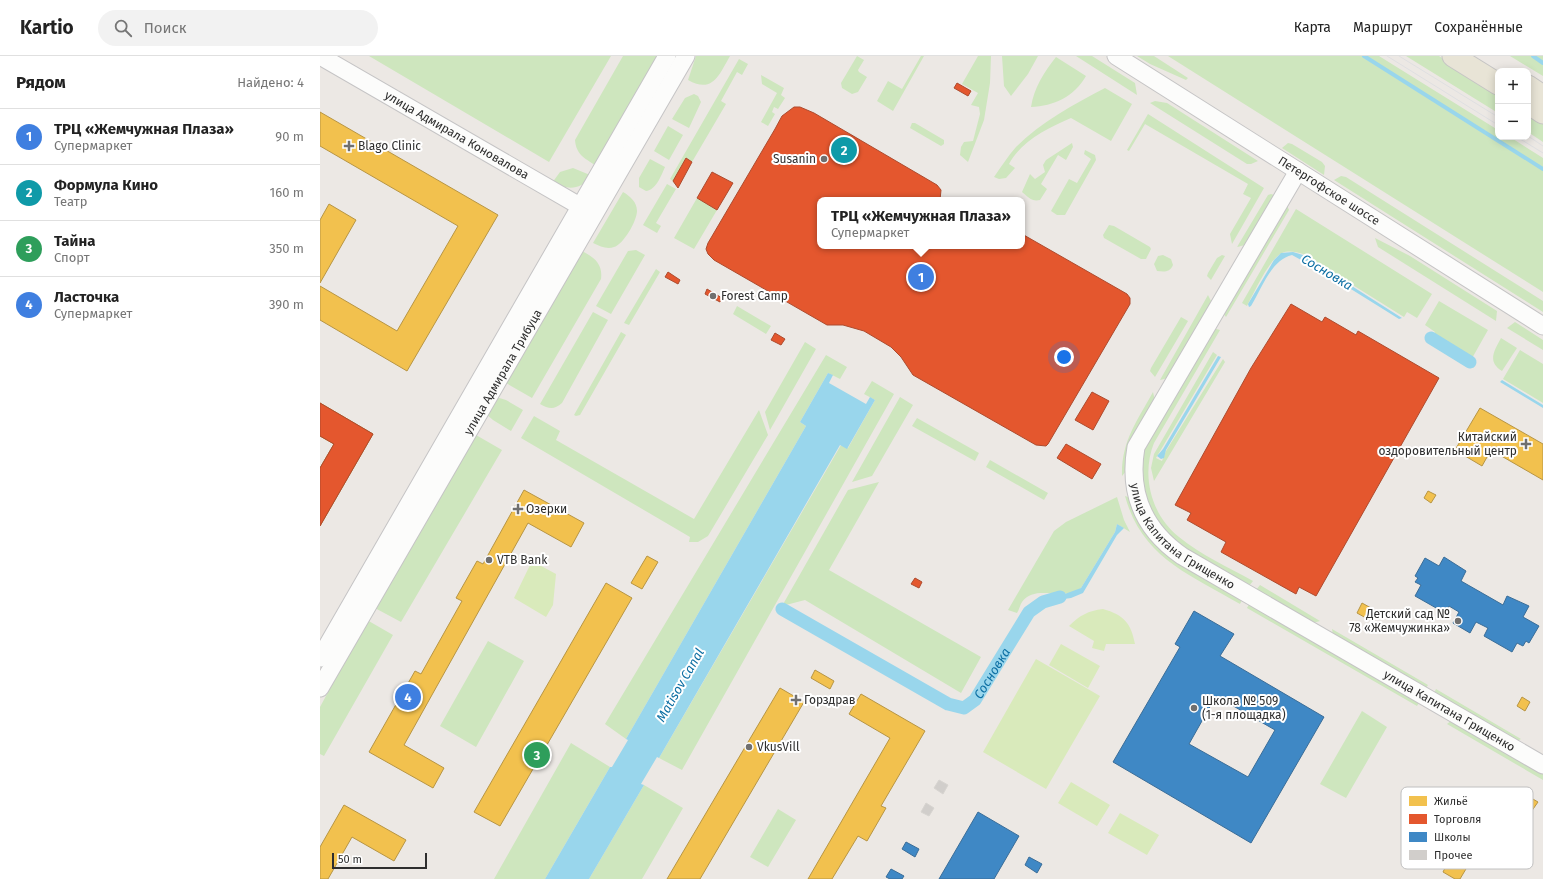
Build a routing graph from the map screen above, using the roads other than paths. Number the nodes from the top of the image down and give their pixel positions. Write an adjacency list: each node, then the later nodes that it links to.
1 (320, 56): 7 (street, улица Адмирала Коновалова)
2 (667, 56): 15 (street, улица Адмирала Трибуца)
3 (686, 56): 15 (street, улица Адмирала Трибуца)
4 (1116, 56): 14 (street, Петергофское шоссе)
5 (1453, 56): 9 (main road)
6 (1480, 56): 8 (main road)
7 (337, 60): 15 (street, улица Адмирала Коновалова)
8 (1499, 68)
9 (1495, 82)
10 (1531, 88): 11 (main road)
11 (1543, 96)
12 (1530, 104): 13 (main road)
13 (1543, 113)
14 (1298, 171): 16 (street, Петергофское шоссе); 19 (street, улица Капитана Грищенко)
15 (588, 210): 17 (street, улица Адмирала Трибуца); 18 (street, улица Адмирала Трибуца)
16 (1543, 326)
17 (320, 658)
18 (320, 688)
19 (1543, 765)

